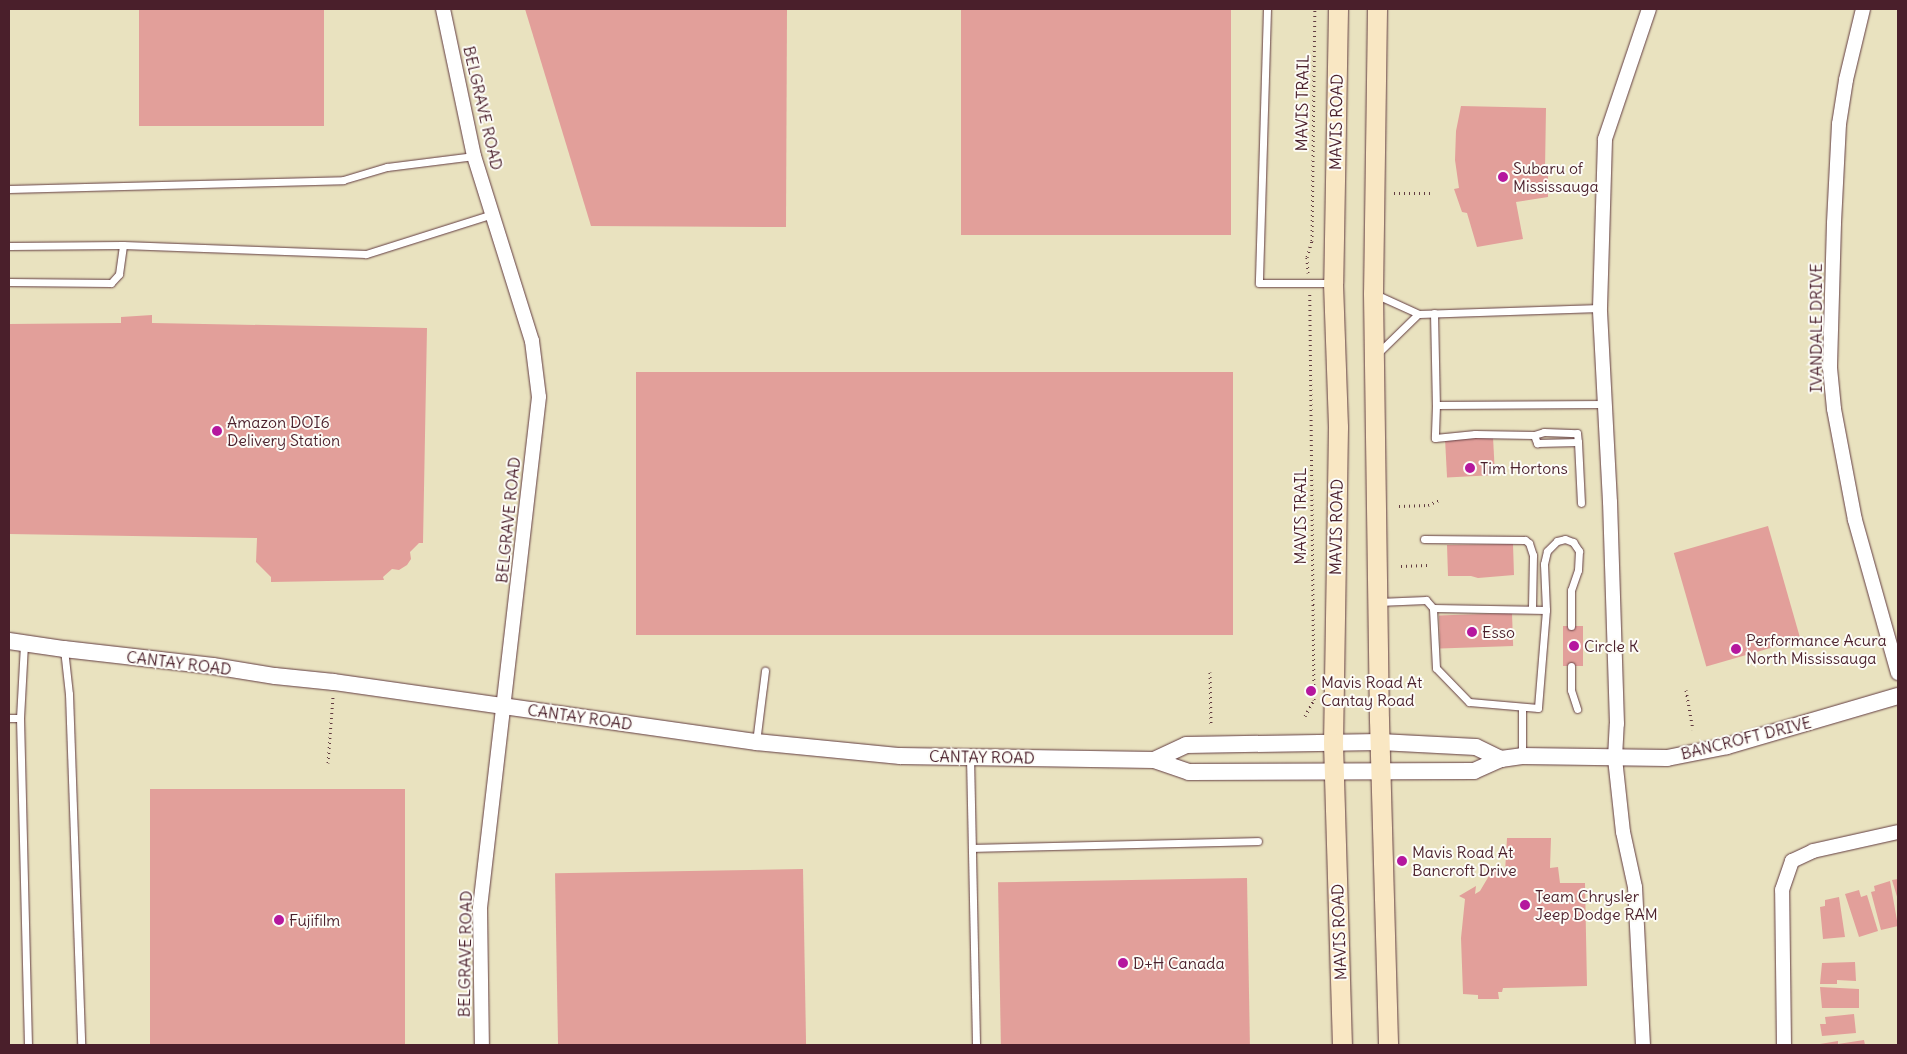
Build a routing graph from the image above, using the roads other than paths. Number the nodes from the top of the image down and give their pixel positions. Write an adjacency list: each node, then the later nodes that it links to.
1 (443, 9): 7 (street, BELGRAVE ROAD)
2 (1267, 9): 13 (lane)
3 (1377, 9): 14 (main road)
4 (1649, 9): 15 (street)
5 (1863, 9): 34 (street, IVANDALE DRIVE)
6 (1335, 12): 13 (main road, MAVIS ROAD)
7 (474, 156): 8 (lane); 9 (street, BELGRAVE ROAD)
8 (9, 189)
9 (493, 214): 10 (lane); 36 (street, BELGRAVE ROAD)
10 (123, 245): 11 (lane); 12 (lane)
11 (9, 246)
12 (9, 282)
13 (1333, 283): 43 (main road, MAVIS ROAD)
14 (1373, 293): 17 (lane); 18 (main road)
15 (1600, 308): 16 (lane); 19 (street)
16 (1434, 313): 17 (lane); 20 (lane)
17 (1418, 314): 18 (lane)
18 (1374, 357): 25 (main road)
19 (1605, 404): 20 (lane); 46 (street)
20 (1436, 405): 21 (lane)
21 (1534, 435): 22 (lane); 22 (lane)
22 (1578, 442): 23 (lane)
23 (1581, 503)
24 (1424, 539): 27 (lane)
25 (1377, 602): 26 (lane); 42 (main road)
26 (1433, 608): 27 (lane); 37 (lane)
27 (1532, 608): 28 (lane)
28 (1546, 610): 29 (lane); 37 (lane)
29 (1571, 626)
30 (16, 642): 31 (street, CANTAY ROAD); 40 (lane)
31 (64, 649): 36 (street, CANTAY ROAD); 55 (lane)
32 (1571, 666): 38 (lane)
33 (765, 671): 41 (lane)
34 (1898, 673)
35 (1898, 696): 46 (street, BANCROFT DRIVE)
36 (505, 706): 41 (street, CANTAY ROAD); 56 (street, BELGRAVE ROAD)
37 (1522, 707): 44 (lane)
38 (1577, 709)
39 (9, 718): 40 (lane)
40 (20, 718): 54 (lane)
41 (756, 742): 45 (street, CANTAY ROAD)
42 (1380, 742): 43 (street, CANTAY ROAD); 47 (street); 49 (main road)
43 (1332, 744): 48 (street, CANTAY ROAD); 50 (main road, MAVIS ROAD)
44 (1522, 756): 46 (street, BANCROFT DRIVE); 47 (street, BANCROFT DRIVE)
45 (970, 757): 48 (street, CANTAY ROAD); 53 (lane)
46 (1616, 758): 60 (street)
47 (1501, 759): 49 (street, BANCROFT DRIVE)
48 (1154, 760): 50 (street, CANTAY ROAD)
49 (1380, 771): 50 (street, CANTAY ROAD); 59 (main road)
50 (1334, 773): 58 (main road, MAVIS ROAD)
51 (1898, 832): 61 (street)
52 (1258, 841): 53 (lane)
53 (973, 848): 57 (lane)
54 (28, 1045)
55 (80, 1045)
56 (482, 1045)
57 (976, 1045)
58 (1342, 1045)
59 (1388, 1045)
60 (1643, 1045)
61 (1784, 1045)

